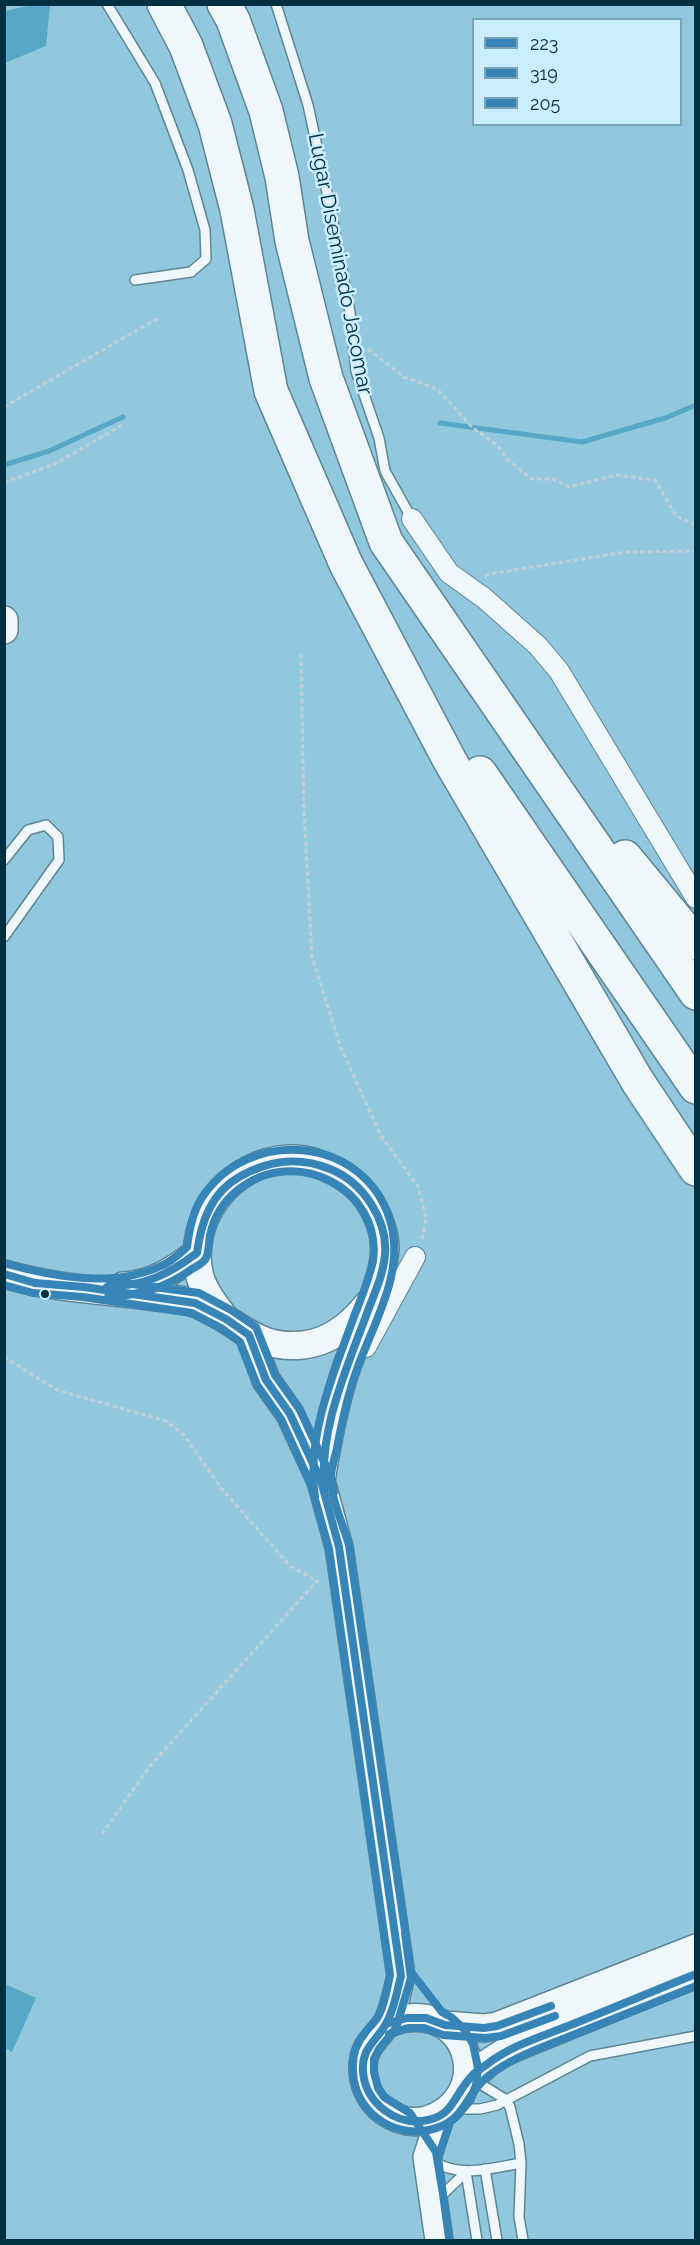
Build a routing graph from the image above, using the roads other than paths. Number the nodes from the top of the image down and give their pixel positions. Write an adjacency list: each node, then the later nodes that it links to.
1 (107, 4): 5 (lane)
2 (164, 4): 8 (highway)
3 (224, 4): 10 (highway)
4 (276, 4): 6 (lane, Lugar Diseminado Jacomar)
5 (135, 280)
6 (412, 519): 12 (street)
7 (4, 620): 9 (main road)
8 (378, 623): 16 (highway); 17 (highway)
9 (4, 630)
10 (466, 659): 14 (highway); 15 (highway)
11 (4, 860): 13 (lane)
12 (696, 898)
13 (4, 937)
14 (696, 944)
15 (696, 993)
16 (696, 1087)
17 (696, 1169)
18 (197, 1253): 20 (main road); 21 (main road); 23 (main road)
19 (4, 1274): 21 (main road)
20 (381, 1275): 22 (main road); 25 (street)
21 (84, 1287): 23 (main road)
22 (372, 1300): 24 (main road); 25 (main road)
23 (226, 1319): 24 (main road)
24 (249, 1335): 26 (main road)
25 (339, 1397): 26 (main road)
26 (321, 1481): 29 (main road)
27 (696, 1948): 30 (main road)
28 (696, 1974): 33 (main road)
29 (401, 1976): 30 (main road); 31 (main road)
30 (440, 2023): 31 (main road); 33 (main road)
31 (386, 2024): 36 (main road)
32 (696, 2036): 34 (lane)
33 (469, 2076): 34 (lane); 35 (main road)
34 (505, 2099): 35 (lane); 38 (lane)
35 (446, 2112): 36 (main road); 37 (main road)
36 (403, 2121): 37 (main road)
37 (428, 2157): 40 (lane); 41 (main road)
38 (521, 2163): 39 (lane); 45 (lane)
39 (485, 2169): 40 (lane); 44 (lane)
40 (466, 2172): 41 (lane); 43 (lane)
41 (434, 2203): 42 (main road)
42 (439, 2241)
43 (477, 2241)
44 (497, 2241)
45 (523, 2241)

